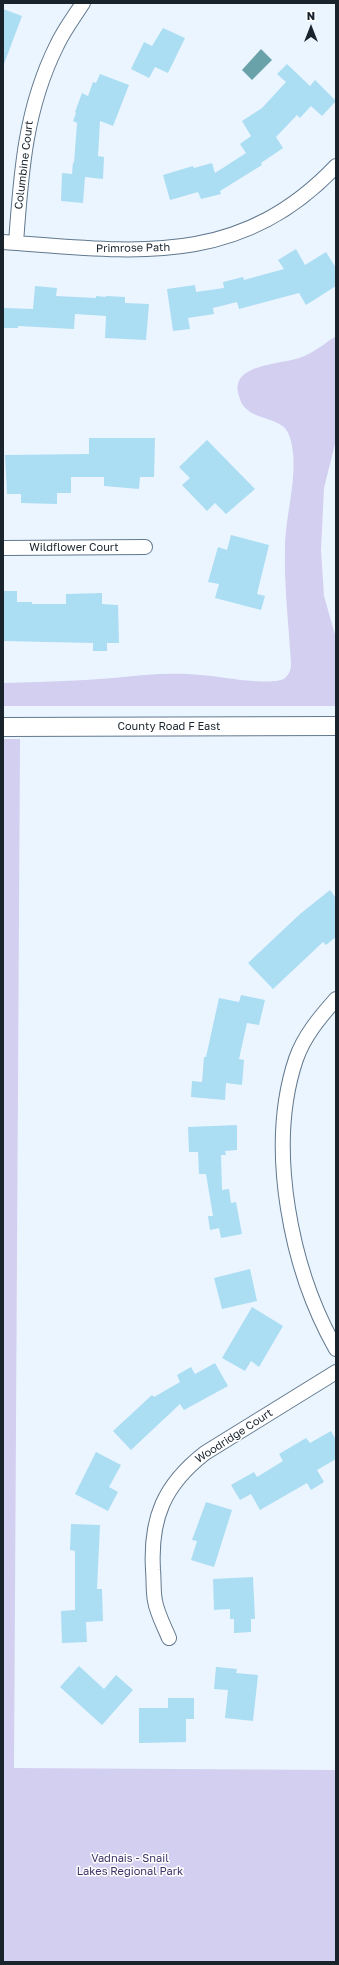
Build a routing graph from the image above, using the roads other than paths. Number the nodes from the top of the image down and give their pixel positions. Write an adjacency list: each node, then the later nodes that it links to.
1 (83, 3): 3 (street, Columbine Court)
2 (336, 166): 3 (street, Primrose Path)
3 (9, 243)
4 (3, 548): 5 (street, Wildflower Court)
5 (145, 548)
6 (336, 726): 7 (street, County Road F East)
7 (3, 727)
8 (336, 999): 9 (street)
9 (336, 1349)
10 (336, 1372): 11 (street, Woodridge Court)
11 (169, 1638)

